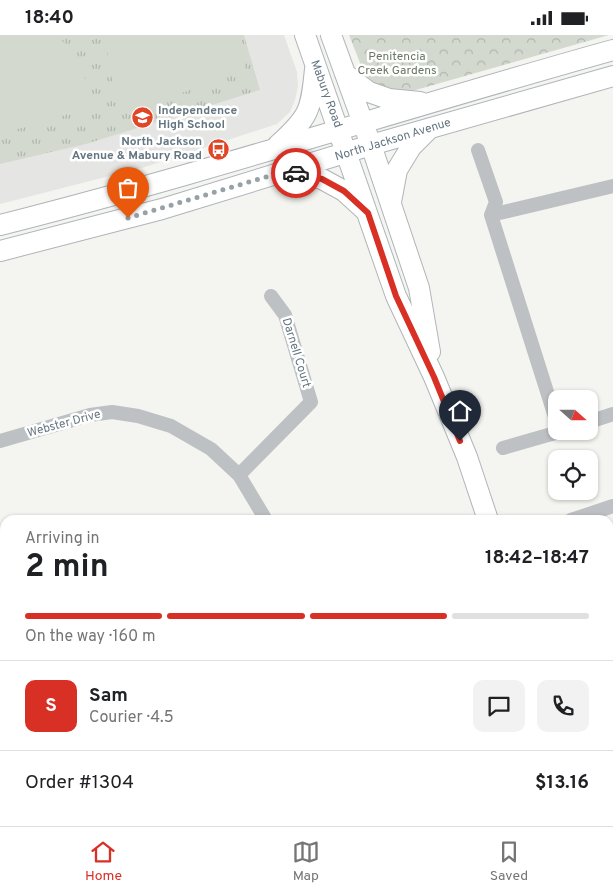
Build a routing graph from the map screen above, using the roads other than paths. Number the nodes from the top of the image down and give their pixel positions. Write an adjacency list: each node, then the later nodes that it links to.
1 (305, 35): 4 (main road, Mabury Road)
2 (331, 35): 5 (main road, Mabury Road)
3 (613, 50): 7 (main road, North Jackson Avenue)
4 (315, 63): 9 (main road, Mabury Road); 12 (main road)
5 (345, 74): 7 (main road); 8 (main road, Mabury Road)
6 (613, 76): 10 (main road, North Jackson Avenue)
7 (430, 103): 8 (main road, North Jackson Avenue)
8 (363, 124): 9 (main road, North Jackson Avenue); 11 (main road, Mabury Road)
9 (339, 129): 12 (main road, North Jackson Avenue); 14 (main road, Mabury Road)
10 (430, 129): 11 (main road, North Jackson Avenue); 17 (main road)
11 (371, 145): 14 (main road, North Jackson Avenue); 17 (main road, Mabury Road)
12 (274, 148): 20 (main road, North Jackson Avenue)
13 (478, 150): 19 (street)
14 (347, 153): 15 (main road, North Jackson Avenue); 18 (main road, Mabury Road)
15 (286, 171): 18 (main road); 21 (main road, North Jackson Avenue)
16 (613, 186): 19 (street)
17 (391, 206): 23 (main road, Mabury Road)
18 (368, 213): 23 (main road, Mabury Road)
19 (491, 215): 24 (street)
20 (0, 225)
21 (0, 251)
22 (271, 296): 30 (street, Darnell Court)
23 (434, 377): 33 (main road, Mabury Road)
24 (548, 392)
25 (613, 414): 26 (street)
26 (598, 419)
27 (548, 433): 29 (street)
28 (0, 441): 30 (street, Webster Drive)
29 (503, 448)
30 (239, 475): 32 (street, Webster Drive)
31 (613, 506): 34 (street)
32 (263, 515)
33 (486, 515)
34 (586, 515)

